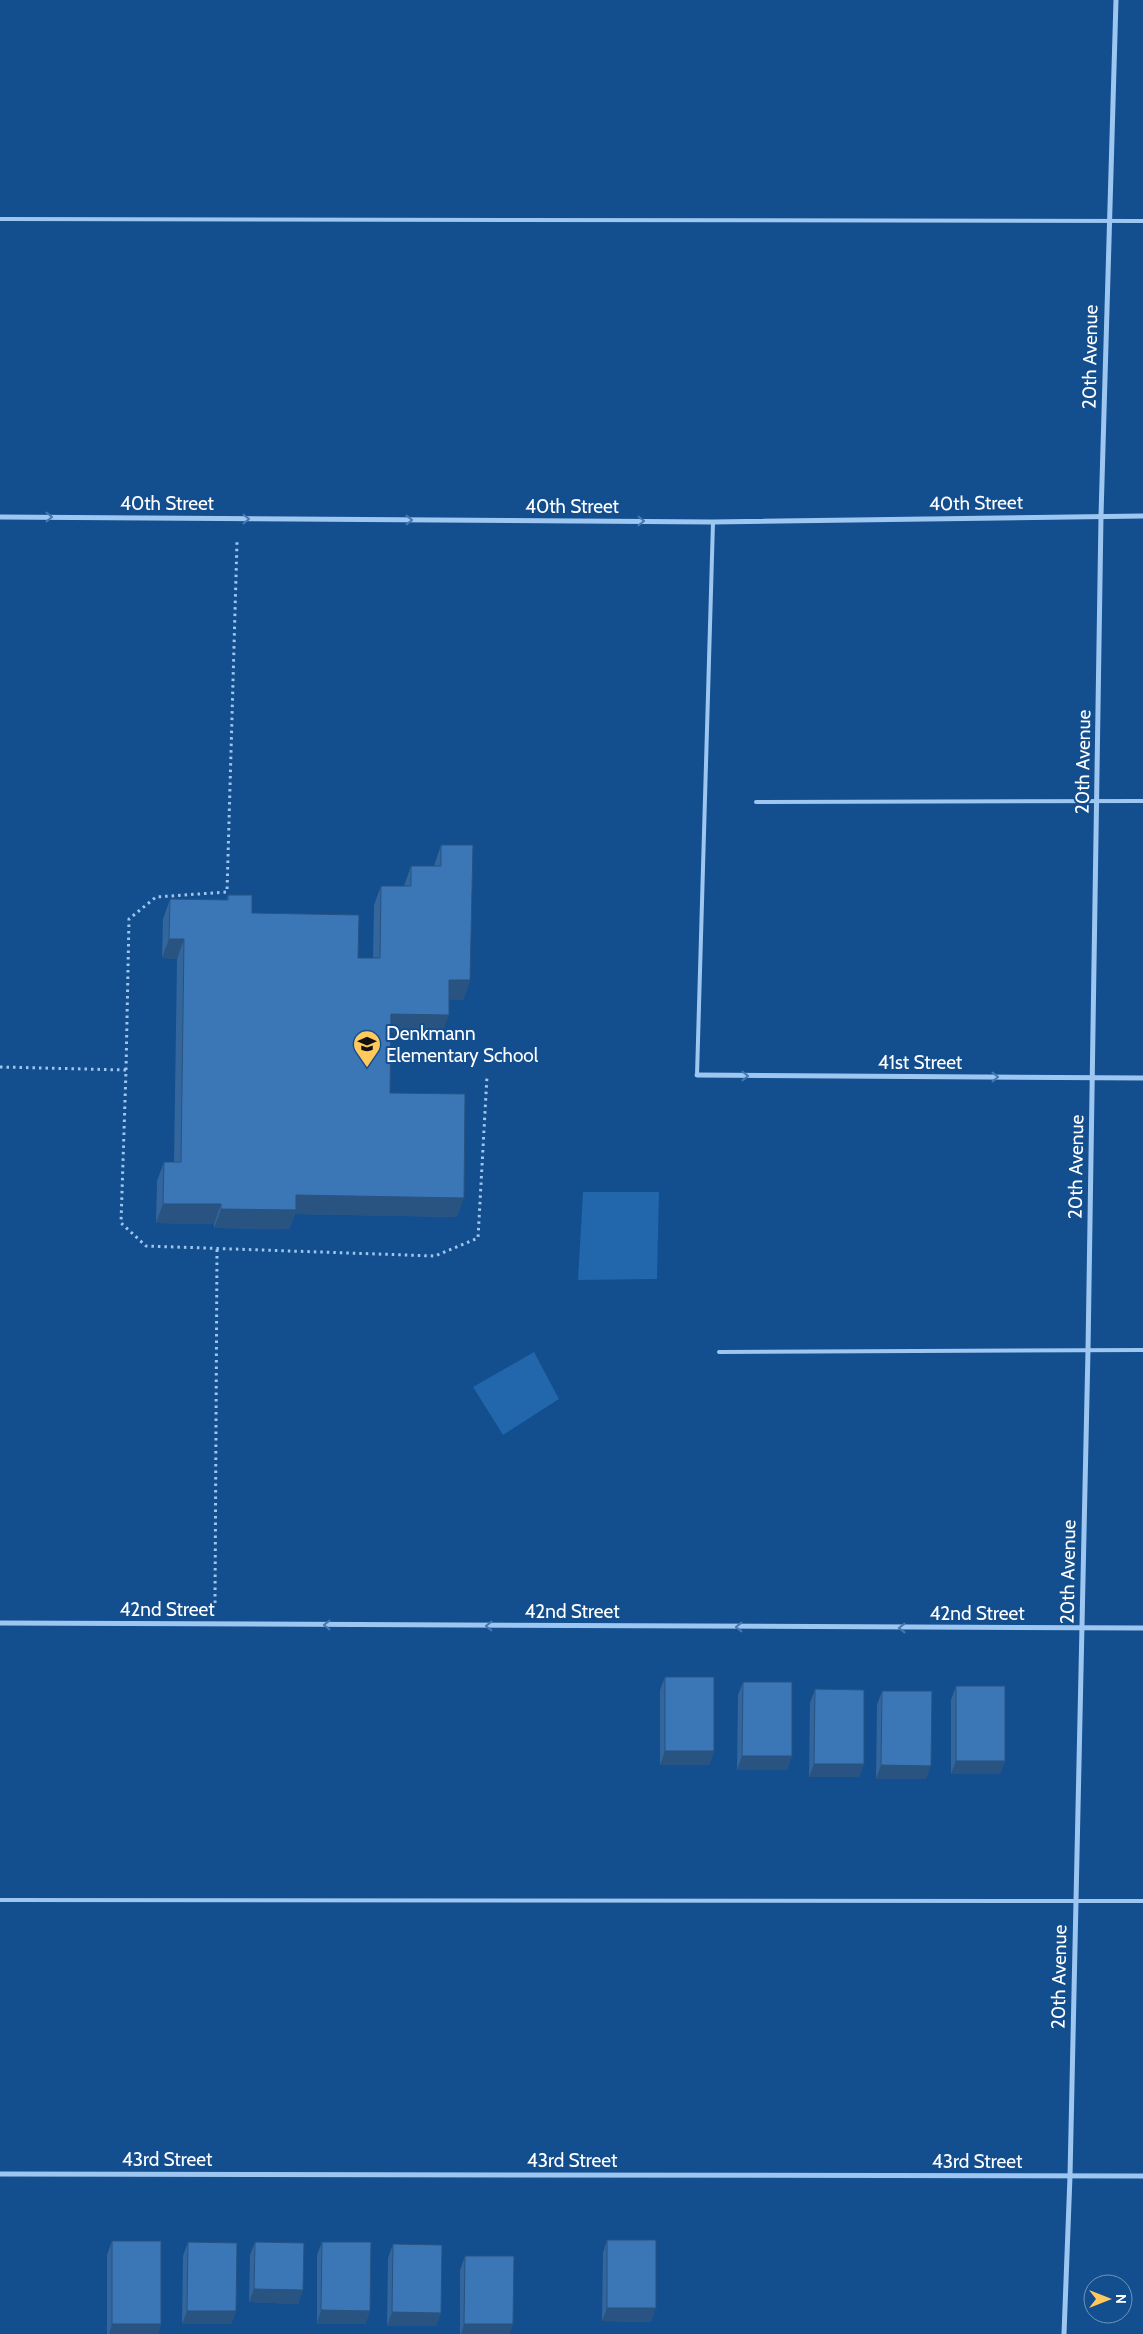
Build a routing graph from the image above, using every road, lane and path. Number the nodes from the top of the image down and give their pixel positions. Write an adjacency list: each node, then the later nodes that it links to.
1 (1116, 0): 3 (street, 20th Avenue)
2 (0, 220): 3 (lane)
3 (1108, 221): 4 (lane); 5 (street, 20th Avenue)
4 (1143, 221)
5 (1102, 516): 6 (street, 40th Street); 9 (street, 40th Street); 12 (street, 20th Avenue)
6 (1143, 516)
7 (0, 517): 8 (street, 40th Street, one-way to 8)
8 (238, 519): 9 (street, 40th Street, one-way to 9); 14 (path)
9 (713, 522): 15 (lane)
10 (1143, 801): 12 (lane)
11 (756, 802): 12 (lane)
12 (1097, 802): 17 (street, 20th Avenue)
13 (0, 1067): 14 (path)
14 (126, 1070): 19 (path)
15 (697, 1075): 17 (street, 41st Street, one-way to 17)
16 (487, 1076): 19 (path)
17 (1092, 1078): 18 (street, 41st Street); 20 (street, 20th Avenue)
18 (1143, 1078)
19 (217, 1248): 24 (path)
20 (1088, 1350): 21 (lane); 22 (lane); 26 (street, 20th Avenue)
21 (1143, 1350)
22 (719, 1352)
23 (0, 1623): 24 (street, 42nd Street)
24 (214, 1624): 26 (street, 42nd Street, one-way to 24)
25 (1143, 1628): 26 (street, 42nd Street)
26 (1082, 1629): 28 (street, 20th Avenue)
27 (0, 1900): 28 (lane)
28 (1076, 1901): 29 (lane); 31 (street, 20th Avenue)
29 (1143, 1901)
30 (0, 2174): 31 (street, 43rd Street)
31 (1070, 2176): 32 (street, 43rd Street); 33 (street, 20th Avenue)
32 (1143, 2176)
33 (1064, 2334)

